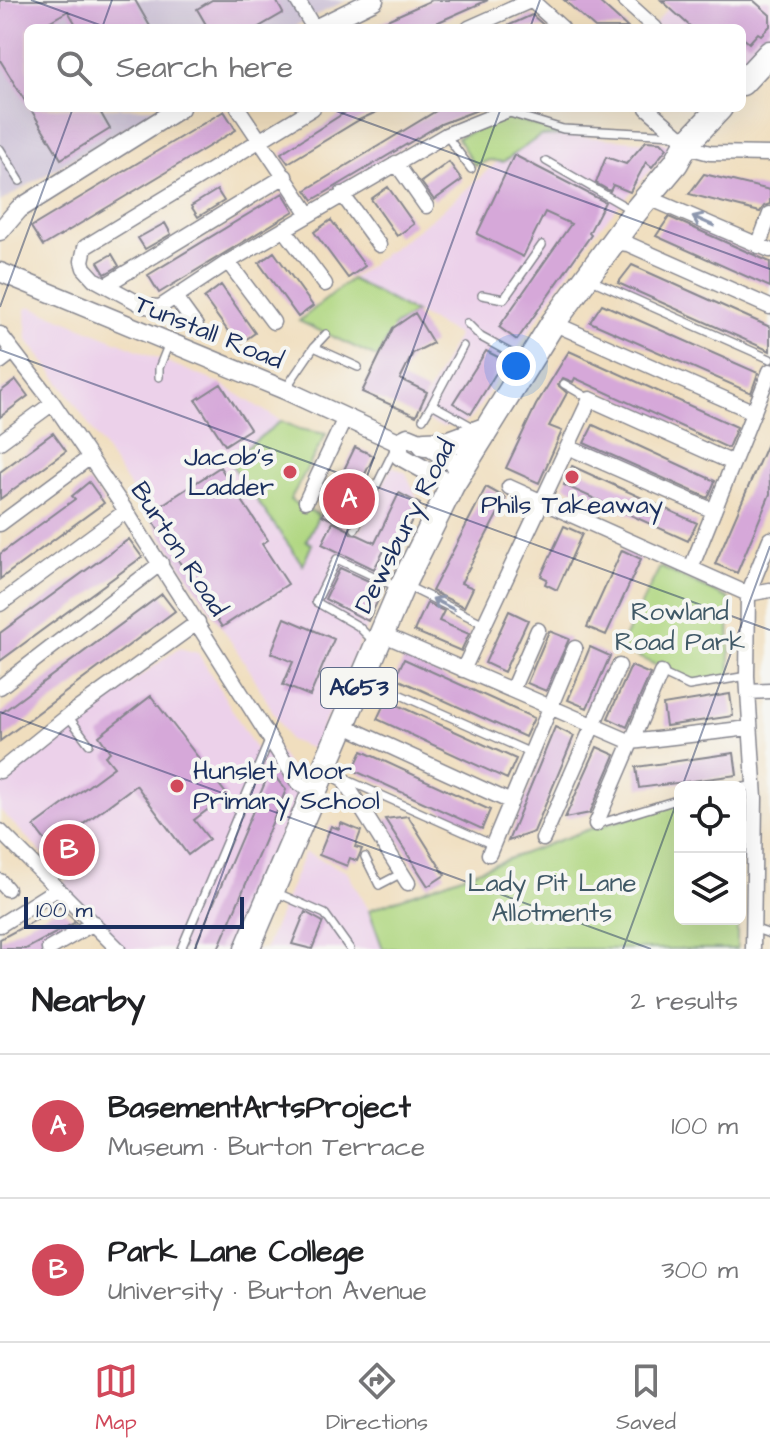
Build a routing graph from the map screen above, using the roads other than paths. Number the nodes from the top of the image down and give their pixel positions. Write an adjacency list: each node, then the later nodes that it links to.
1 (297, 0): 5 (street)
2 (374, 0): 6 (street)
3 (532, 0): 7 (street); 8 (street)
4 (624, 0): 9 (street)
5 (313, 24)
6 (324, 24)
7 (478, 24)
8 (558, 24)
9 (651, 24)
10 (770, 53): 12 (main road)
11 (770, 66): 13 (main road)
12 (746, 79)
13 (746, 91)
14 (174, 112): 38 (street)
15 (240, 112): 23 (street)
16 (306, 112): 23 (street)
17 (505, 112): 22 (street)
18 (516, 112): 24 (lane)
19 (651, 112): 24 (street)
20 (716, 112): 24 (main road, Dewsbury Road / A653)
21 (726, 112): 24 (main road, Dewsbury Road / A653)
22 (446, 135): 28 (street); 29 (lane)
23 (258, 141): 30 (street); 47 (street, Tunstall Road)
24 (684, 148): 26 (street); 33 (main road, Dewsbury Road / A653)
25 (0, 149): 31 (lane)
26 (770, 154)
27 (546, 161): 33 (lane)
28 (396, 163): 32 (street); 34 (street)
29 (471, 169)
30 (285, 176): 35 (street); 47 (street)
31 (20, 181)
32 (342, 194): 35 (street); 40 (street)
33 (641, 204): 39 (main road, Dewsbury Road / A653); 42 (street, one-way to 33)
34 (426, 206)
35 (309, 214): 37 (street)
36 (770, 214): 42 (street)
37 (284, 229): 43 (street); 46 (street)
38 (0, 231)
39 (622, 244): 45 (main road, Dewsbury Road / A653); 50 (street)
40 (379, 245)
41 (542, 245): 48 (lane)
42 (764, 248)
43 (228, 262): 49 (street); 51 (street)
44 (0, 272): 57 (street, Tunstall Road)
45 (595, 282): 53 (main road, Dewsbury Road / A653); 61 (lane)
46 (325, 284)
47 (106, 285): 49 (street, Tunstall Road)
48 (482, 295)
49 (175, 297): 54 (street, Tunstall Road)
50 (770, 307)
51 (273, 322)
52 (467, 323): 63 (lane)
53 (553, 323): 63 (main road, Dewsbury Road / A653); 72 (street)
54 (196, 326)
55 (0, 334): 60 (street, Burton Road)
56 (326, 334): 59 (lane)
57 (169, 343): 66 (lane); 68 (street, Tunstall Road)
58 (463, 346): 71 (lane)
59 (314, 347): 64 (lane); 68 (lane)
60 (13, 352): 62 (street); 70 (street, Burton Road)
61 (770, 359)
62 (0, 362)
63 (527, 363): 75 (main road, Dewsbury Road / A653)
64 (358, 367)
65 (770, 371): 72 (street)
66 (159, 377)
67 (564, 384): 69 (lane)
68 (285, 390): 73 (street, Tunstall Road)
69 (590, 399): 79 (street); 81 (street)
70 (53, 403): 76 (street); 80 (street, Burton Road)
71 (432, 404): 74 (lane); 75 (lane)
72 (754, 412): 81 (street)
73 (345, 418): 77 (street, Tunstall Road); 84 (street)
74 (423, 419)
75 (485, 430): 78 (main road); 82 (main road, Dewsbury Road / A653)
76 (0, 442)
77 (398, 442): 78 (street, Tunstall Road); 82 (street, Tunstall Road); 89 (lane)
78 (425, 444): 82 (street, Tunstall Road)
79 (568, 447): 85 (street); 87 (street)
80 (89, 458): 86 (street, Burton Road); 88 (street)
81 (733, 463): 87 (street)
82 (457, 476): 93 (main road, Dewsbury Road / A653)
83 (509, 487): 85 (street)
84 (306, 501)
85 (542, 502): 92 (street); 98 (street)
86 (126, 511): 91 (street, Burton Road); 96 (street)
87 (714, 511): 92 (street)
88 (0, 524)
89 (355, 529)
90 (770, 539): 95 (street)
91 (161, 563): 97 (street, Burton Road); 107 (street)
92 (691, 568): 95 (street)
93 (402, 586): 98 (lane, one-way to 93); 100 (main road, Dewsbury Road / A653); 100 (lane)
94 (770, 590): 95 (street)
95 (748, 594): 105 (street)
96 (0, 604)
97 (198, 622): 112 (street); 116 (street, Burton Road)
98 (484, 624): 103 (street)
99 (538, 630): 108 (street)
100 (380, 640): 103 (street); 106 (main road, Dewsbury Road / A653)
101 (575, 648): 111 (street)
102 (619, 666): 114 (street)
103 (463, 670): 108 (street)
104 (661, 673): 105 (lane); 117 (street)
105 (747, 676): 110 (street)
106 (363, 678): 113 (main road, Dewsbury Road / A653); 119 (lane)
107 (0, 687)
108 (512, 690): 111 (street)
109 (770, 691): 110 (street)
110 (748, 692): 115 (street)
111 (551, 707): 114 (street); 119 (street)
112 (68, 716): 118 (lane); 120 (street)
113 (343, 725): 121 (main road, Dewsbury Road / A653); 124 (street)
114 (593, 726): 117 (street); 126 (street)
115 (749, 728): 117 (street); 122 (street)
116 (270, 739): 121 (street, Burton Road); 139 (lane)
117 (631, 742): 125 (street)
118 (89, 744)
119 (531, 753): 124 (street)
120 (0, 771)
121 (327, 779): 128 (lane); 130 (street, Burton Road); 132 (main road, Dewsbury Road / A653)
122 (755, 792): 135 (street)
123 (674, 801): 125 (lane)
124 (511, 802): 128 (street)
125 (596, 824)
126 (543, 839)
127 (3, 840): 131 (street)
128 (491, 850)
129 (365, 857): 130 (lane)
130 (405, 878)
131 (57, 889): 133 (street); 134 (street)
132 (271, 890): 140 (main road, Dewsbury Road / A653); 141 (lane)
133 (94, 923): 137 (street); 138 (street)
134 (0, 925)
135 (753, 928): 136 (lane); 142 (street)
136 (770, 934)
137 (49, 949)
138 (118, 949)
139 (181, 949)
140 (247, 949)
141 (350, 949)
142 (753, 949)

